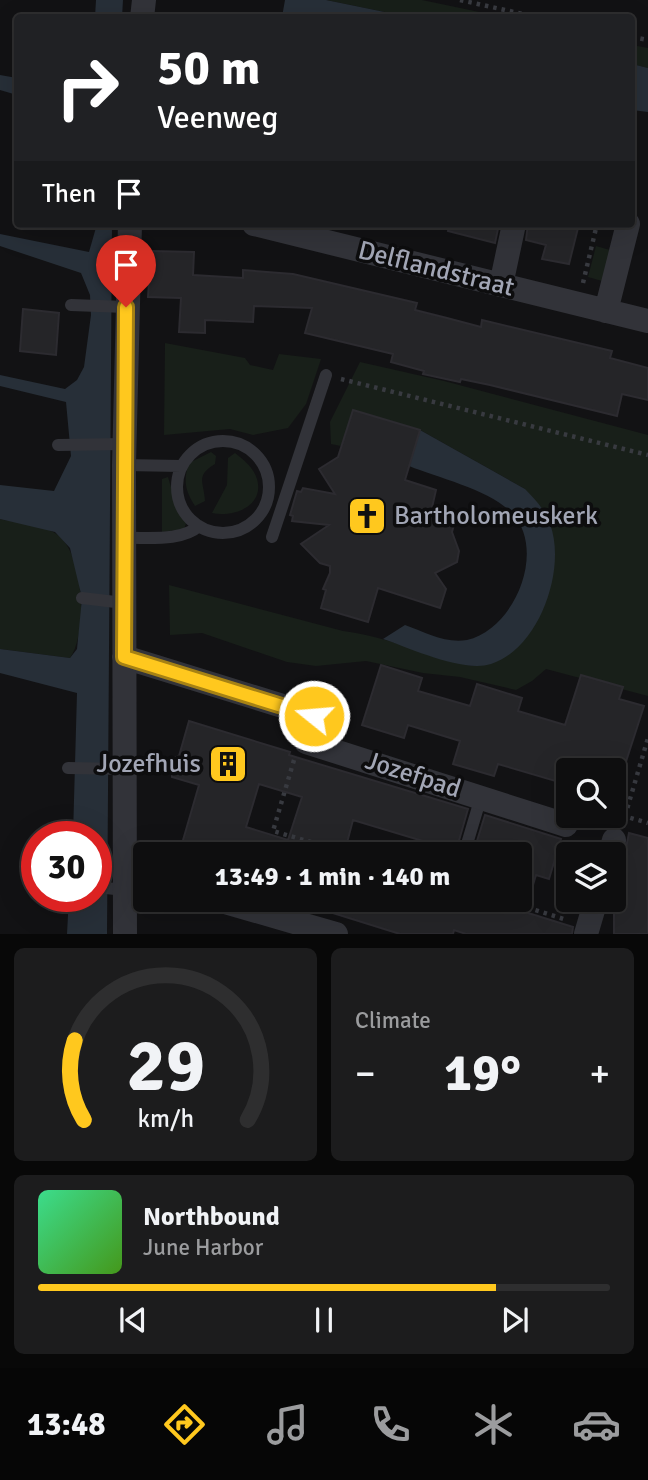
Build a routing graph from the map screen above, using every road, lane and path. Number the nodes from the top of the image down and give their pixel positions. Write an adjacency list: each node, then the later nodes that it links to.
1 (460, 0): 2 (path)
2 (523, 14)
3 (130, 228): 11 (street)
4 (270, 228): 8 (street, Delflandstraat)
5 (513, 228): 8 (street)
6 (596, 228): 9 (path)
7 (627, 228): 12 (street)
8 (500, 285): 9 (street, Delflandstraat)
9 (578, 304): 12 (street, Delflandstraat)
10 (71, 306): 11 (lane)
11 (126, 307): 16 (street)
12 (606, 311): 13 (street, Delflandstraat)
13 (648, 321)
14 (327, 375): 17 (path); 20 (lane)
15 (58, 445): 16 (lane)
16 (124, 454): 18 (lane); 23 (street)
17 (648, 455)
18 (181, 466): 19 (lane); 21 (lane)
19 (269, 496): 20 (lane); 21 (lane)
20 (284, 500): 22 (lane)
21 (199, 526): 23 (lane)
22 (272, 537)
23 (124, 538): 25 (street)
24 (82, 598): 25 (lane)
25 (124, 603): 26 (street)
26 (124, 657): 28 (street); 30 (street)
27 (648, 738): 32 (path)
28 (306, 742): 31 (street, Jozefpad); 36 (path)
29 (68, 768): 30 (lane)
30 (125, 769): 38 (street)
31 (481, 797): 34 (street, Jozefpad); 37 (lane)
32 (626, 813)
33 (626, 816): 35 (path)
34 (556, 822)
35 (648, 823)
36 (311, 842)
37 (468, 842)
38 (132, 880): 39 (lane); 45 (street)
39 (112, 884)
40 (532, 911): 44 (path)
41 (250, 912): 43 (street)
42 (593, 912): 44 (street)
43 (291, 928): 46 (street)
44 (587, 931)
45 (125, 934)
46 (336, 934)

